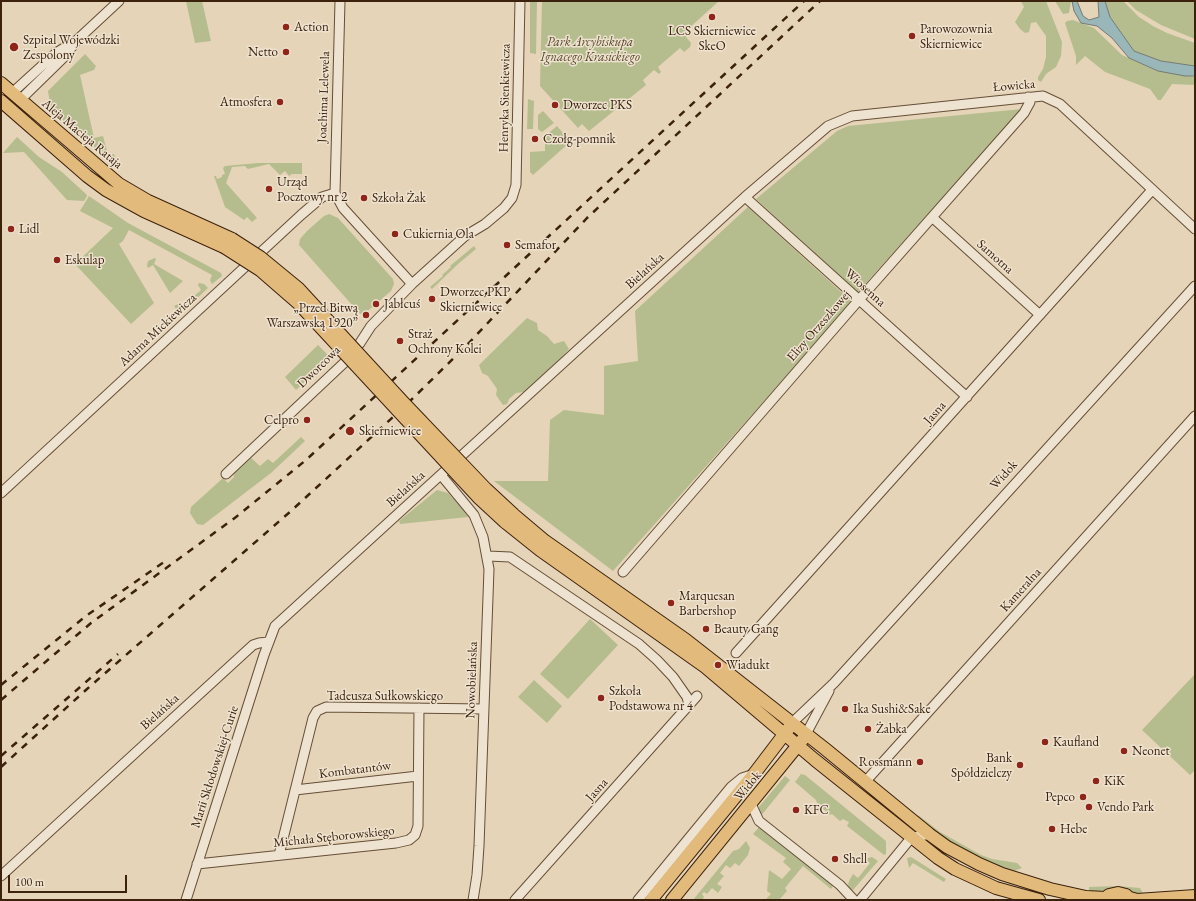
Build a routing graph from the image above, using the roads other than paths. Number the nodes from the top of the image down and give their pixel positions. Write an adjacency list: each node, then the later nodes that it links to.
1 (118, 1): 5 (street)
2 (340, 1): 10 (street, Joachima Lelewela)
3 (520, 1): 11 (street, Henryka Sienkiewicza)
4 (1, 83): 5 (main road, Aleja Macieja Rataja)
5 (16, 97): 7 (main road); 13 (main road, Aleja Macieja Rataja)
6 (1028, 97): 8 (street, Łowicka); 9 (street, Łowicka); 14 (street, Elizy Orzeszkowej)
7 (3, 106): 13 (main road)
8 (834, 122): 12 (street, Bielańska)
9 (1152, 190): 15 (street, Łowicka); 19 (street, Jasna)
10 (336, 193): 16 (street); 24 (street, Adama Mickiewicza)
11 (513, 196): 16 (street, Dworcowa)
12 (745, 197): 18 (street, Wiosenna); 23 (street, Bielańska)
13 (146, 206): 25 (main road, bridge)
14 (933, 218): 18 (street, Elizy Orzeszkowej); 19 (street, Samotna)
15 (1195, 229)
16 (412, 284): 22 (street, Dworcowa)
17 (1195, 286): 30 (street, Widok)
18 (858, 300): 20 (street, Wiosenna); 27 (street, Elizy Orzeszkowej)
19 (1040, 315): 20 (street, Jasna)
20 (968, 397): 29 (street, Jasna)
21 (1195, 416): 41 (street, Kameralna)
22 (226, 474)
23 (441, 475): 26 (street, Nowobielańska); 28 (street, Bielańska)
24 (1, 493)
25 (509, 518): 35 (main road); 36 (main road)
26 (488, 556): 32 (street); 34 (street, Nowobielańska)
27 (623, 572)
28 (268, 642): 47 (street, Marii Skłodowskiej-Curie); 48 (street, Bielańska)
29 (736, 653)
30 (834, 683): 35 (street, Widok); 37 (street, Widok)
31 (697, 696): 32 (street, Jasna)
32 (689, 705): 54 (street, Jasna)
33 (419, 708): 34 (street, Tadeusza Sułkowskiego); 40 (street, Michała Stęborowskiego); 42 (street, Tadeusza Sułkowskiego)
34 (484, 709): 53 (street, Nowobielańska)
35 (792, 723): 36 (main road, Widok); 37 (main road)
36 (785, 734): 38 (main road); 39 (main road, Widok)
37 (806, 734): 38 (main road, Widok); 41 (main road)
38 (799, 746): 43 (main road, Widok); 45 (main road)
39 (754, 774): 55 (street, Widok); 56 (main road, Widok)
40 (418, 776): 42 (street, Kombatantów); 46 (street, Michała Stęborowskiego)
41 (865, 782): 44 (main road)
42 (295, 790): 46 (street, Tadeusza Sułkowskiego)
43 (751, 804): 57 (main road, Widok); 58 (street)
44 (929, 834): 45 (street); 50 (main road)
45 (911, 838): 59 (street); 60 (main road)
46 (279, 855): 47 (street, Michała Stęborowskiego)
47 (198, 864): 52 (street, Marii Skłodowskiej-Curie)
48 (1, 876)
49 (1195, 896): 51 (main road)
50 (1105, 899): 51 (main road)
51 (1130, 899)
52 (186, 900)
53 (473, 900)
54 (514, 900)
55 (638, 900)
56 (650, 900)
57 (672, 900)
58 (854, 900)
59 (860, 900)
60 (1039, 900)

